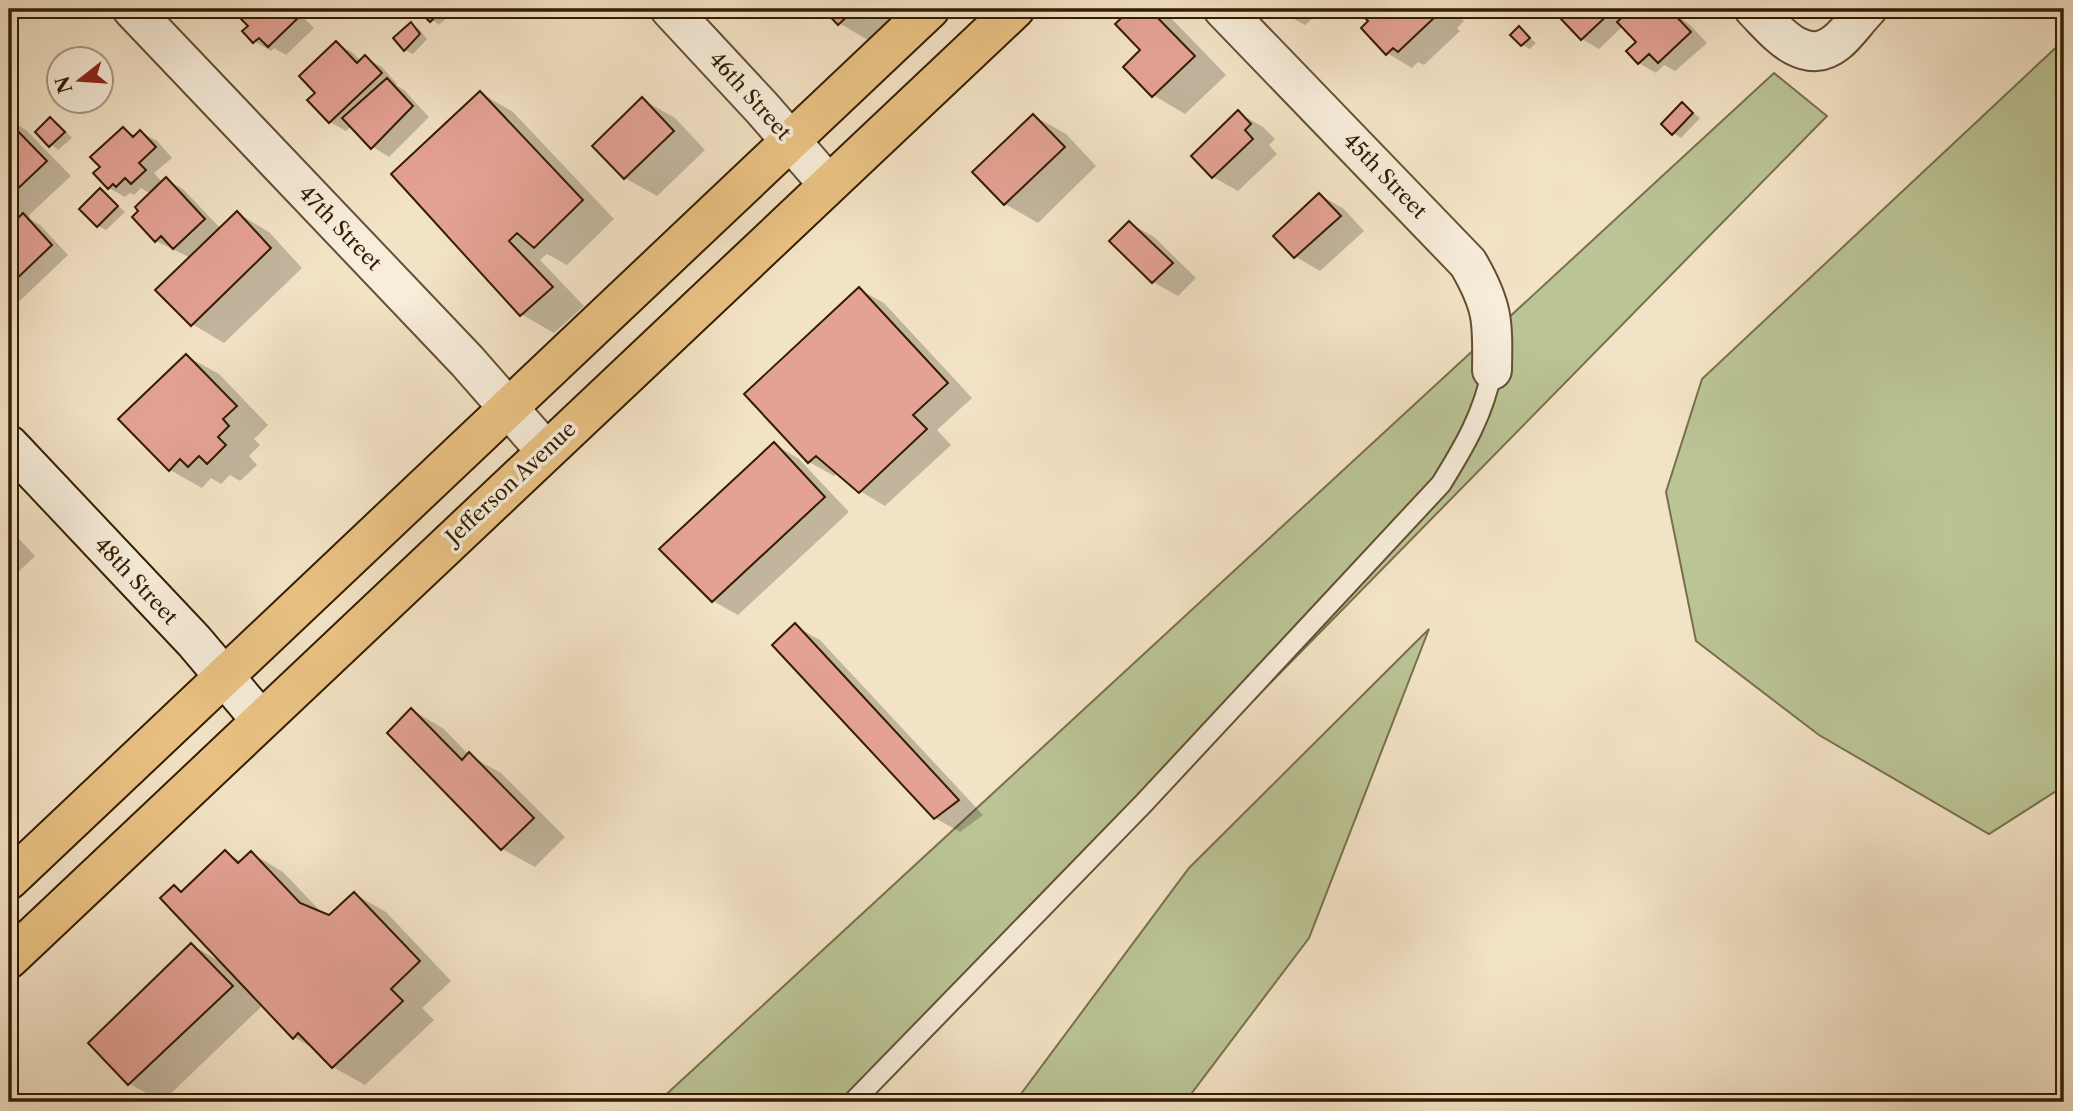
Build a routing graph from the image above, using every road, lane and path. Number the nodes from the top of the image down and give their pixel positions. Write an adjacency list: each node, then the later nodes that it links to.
1 (132, 9): 11 (street, 47th Street)
2 (670, 9): 8 (street, 46th Street)
3 (930, 9): 8 (main road)
4 (1015, 9): 9 (main road, Jefferson Avenue)
5 (1223, 9): 10 (street, 45th Street)
6 (1754, 9): 7 (street)
7 (1867, 9)
8 (791, 141): 9 (street, 46th Street); 11 (main road)
9 (828, 184): 13 (main road, Jefferson Avenue)
10 (1492, 370): 18 (lane)
11 (508, 408): 13 (street, 47th Street); 14 (main road)
12 (9, 445): 14 (street, 48th Street)
13 (545, 451): 15 (main road, Jefferson Avenue)
14 (224, 676): 15 (street, 48th Street); 16 (main road)
15 (260, 719): 17 (main road, Jefferson Avenue)
16 (9, 880)
17 (9, 959)
18 (853, 1102)

